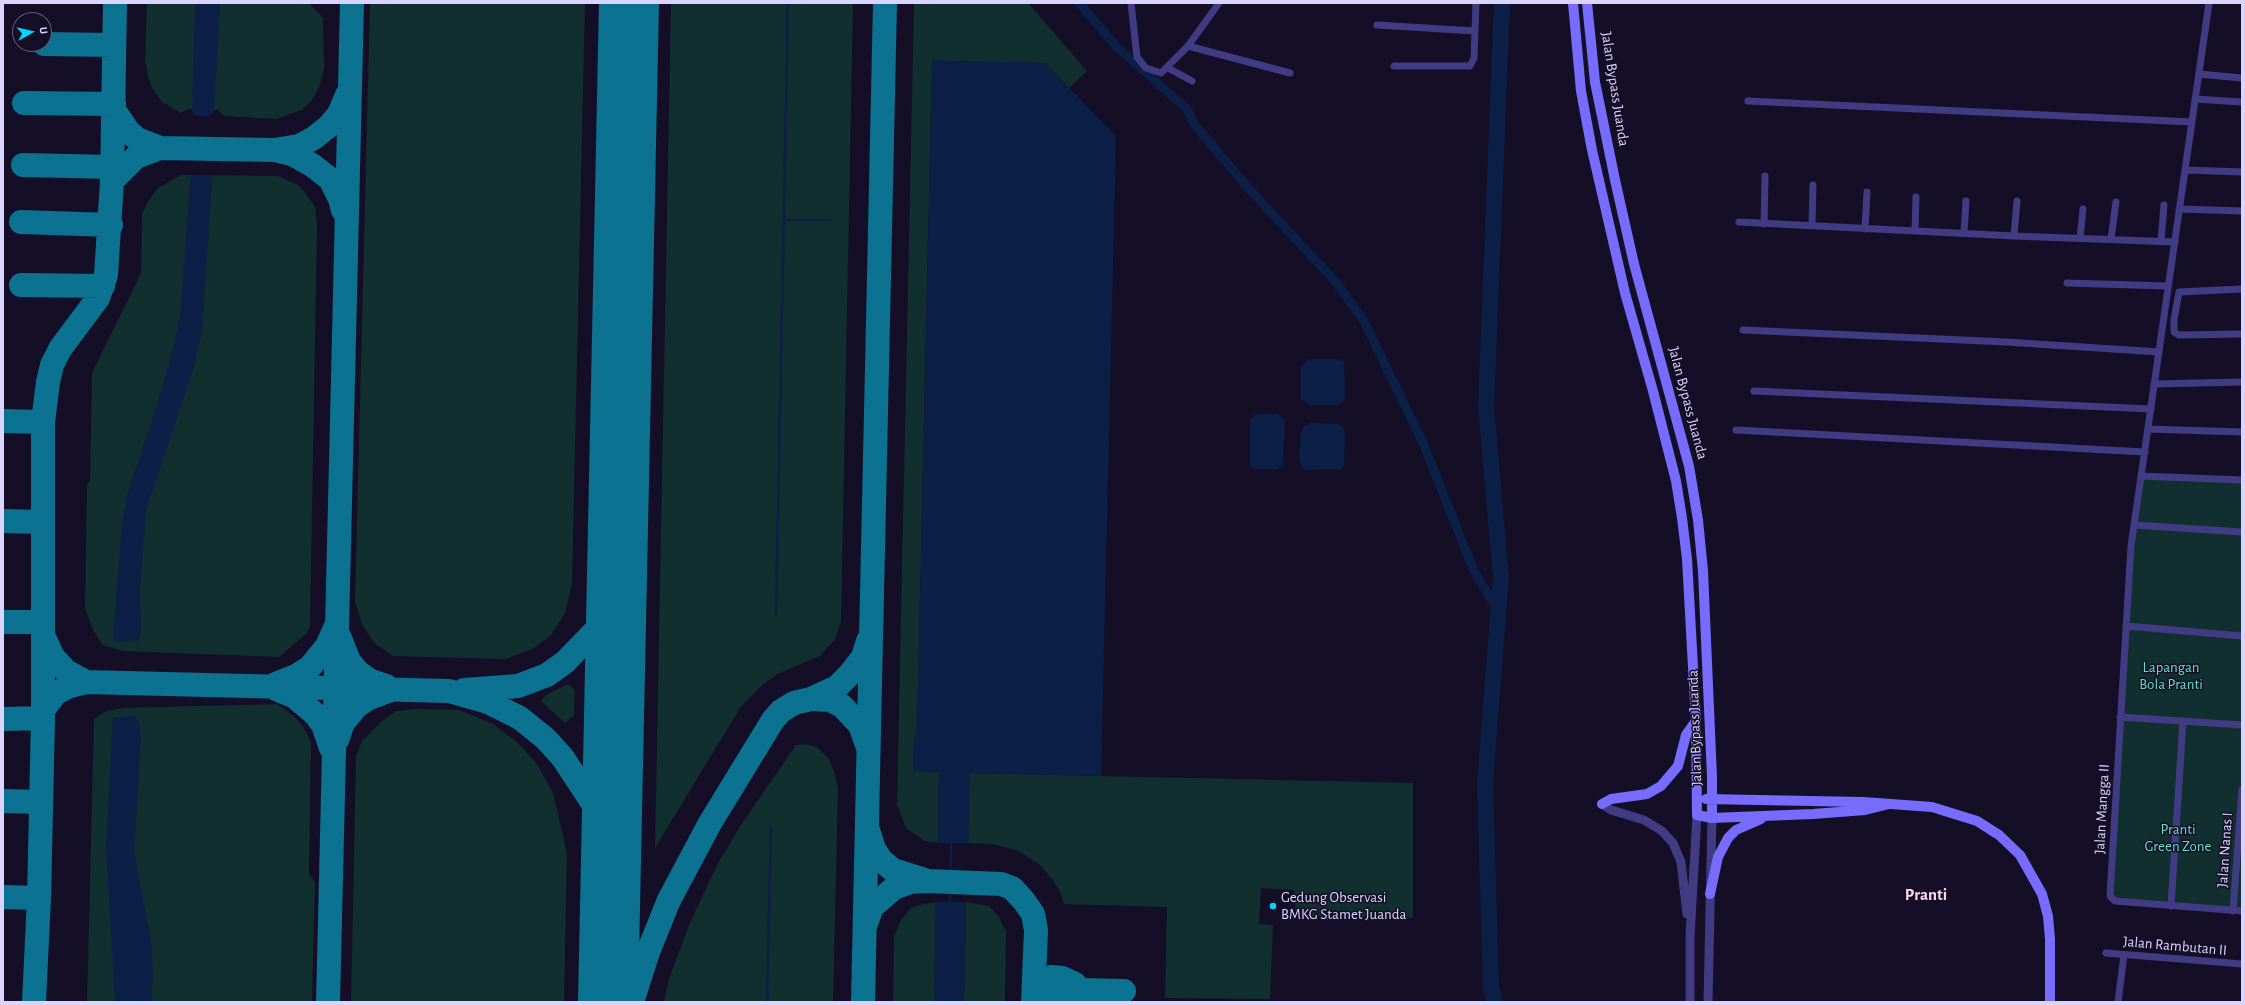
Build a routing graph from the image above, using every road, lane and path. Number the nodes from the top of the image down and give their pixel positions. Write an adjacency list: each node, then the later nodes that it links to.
1 (1131, 3): 11 (street)
2 (1219, 3): 9 (street)
3 (1476, 3): 8 (street)
4 (1573, 3): 70 (main road, Jalan Bypass Juanda)
5 (1587, 3): 73 (main road, Jalan Bypass Juanda)
6 (2209, 3): 13 (street, Jalan Mangga II)
7 (1377, 25): 8 (street)
8 (1475, 31): 10 (street)
9 (1188, 46): 11 (street); 12 (street)
10 (1394, 66)
11 (1168, 68): 15 (street)
12 (1290, 73)
13 (2199, 74): 14 (street); 16 (street, Jalan Mangga II)
14 (2242, 78)
15 (1192, 81)
16 (2195, 99): 18 (street); 19 (street, Jalan Mangga II)
17 (1748, 101): 19 (street)
18 (2242, 102)
19 (2192, 122): 20 (street, Jalan Mangga II)
20 (2185, 170): 21 (street); 30 (street, Jalan Mangga II)
21 (2242, 172)
22 (1765, 176): 34 (street)
23 (1814, 185): 35 (street)
24 (1867, 192): 36 (street)
25 (1916, 197): 37 (street)
26 (1966, 201): 38 (street)
27 (2017, 201): 39 (street)
28 (2116, 202): 41 (street)
29 (2164, 205): 42 (street)
30 (2179, 208): 32 (street); 43 (street, Jalan Mangga II)
31 (2083, 209): 40 (street)
32 (2242, 211)
33 (1739, 222): 34 (street)
34 (1764, 224): 35 (street)
35 (1812, 225): 36 (street)
36 (1865, 229): 37 (street)
37 (1915, 231): 38 (street)
38 (1964, 233): 39 (street)
39 (2014, 236): 40 (street)
40 (2080, 238): 41 (street)
41 (2111, 239): 42 (street)
42 (2161, 241): 43 (street)
43 (2175, 242): 45 (street, Jalan Mangga II)
44 (2067, 283): 45 (street)
45 (2168, 286): 47 (street, Jalan Mangga II)
46 (2242, 289): 48 (street)
47 (2166, 304): 48 (street); 49 (street, Jalan Mangga II)
48 (2176, 306): 50 (street)
49 (2164, 319): 50 (street); 53 (street, Jalan Mangga II)
50 (2174, 320): 52 (street)
51 (1743, 330): 53 (street)
52 (2242, 334)
53 (2159, 352): 55 (street, Jalan Mangga II)
54 (2242, 382): 55 (street)
55 (2154, 384): 57 (street, Jalan Mangga II)
56 (1754, 391): 57 (street)
57 (2151, 409): 58 (street, Jalan Mangga II)
58 (2148, 429): 60 (street); 61 (street, Jalan Mangga II)
59 (1736, 430): 61 (street)
60 (2242, 432)
61 (2145, 452): 62 (street, Jalan Mangga II)
62 (2141, 476): 63 (street); 64 (street, Jalan Mangga II)
63 (2242, 480)
64 (2134, 525): 65 (street); 66 (street, Jalan Mangga II)
65 (2242, 532)
66 (2126, 626): 67 (street); 68 (street, Jalan Mangga II)
67 (2242, 636)
68 (2120, 717): 69 (street); 81 (street, Jalan Mangga II)
69 (2183, 721): 71 (street); 81 (street)
70 (1696, 722): 74 (main road, Jalan Bypass Juanda); 75 (main road)
71 (2242, 725)
72 (2242, 790): 82 (street, Jalan Nanas I)
73 (1712, 798): 74 (main road); 76 (main road); 79 (main road, Jalan Bypass Juanda)
74 (1697, 800): 77 (main road, Jalan Bypass Juanda)
75 (1602, 804): 84 (street)
76 (1889, 804): 78 (main road); 90 (main road)
77 (1697, 815): 79 (main road); 84 (street)
78 (1768, 816): 79 (main road); 80 (main road)
79 (1712, 818): 80 (street)
80 (1710, 894): 89 (street)
81 (2171, 906): 82 (street)
82 (2233, 911): 83 (street)
83 (2242, 911)
84 (1690, 937): 88 (street)
85 (2106, 953): 86 (street, Jalan Rambutan II)
86 (2124, 955): 87 (street, Jalan Rambutan II); 91 (street)
87 (2242, 964)
88 (1690, 1002)
89 (1708, 1002)
90 (2050, 1002)
91 (2118, 1002)

